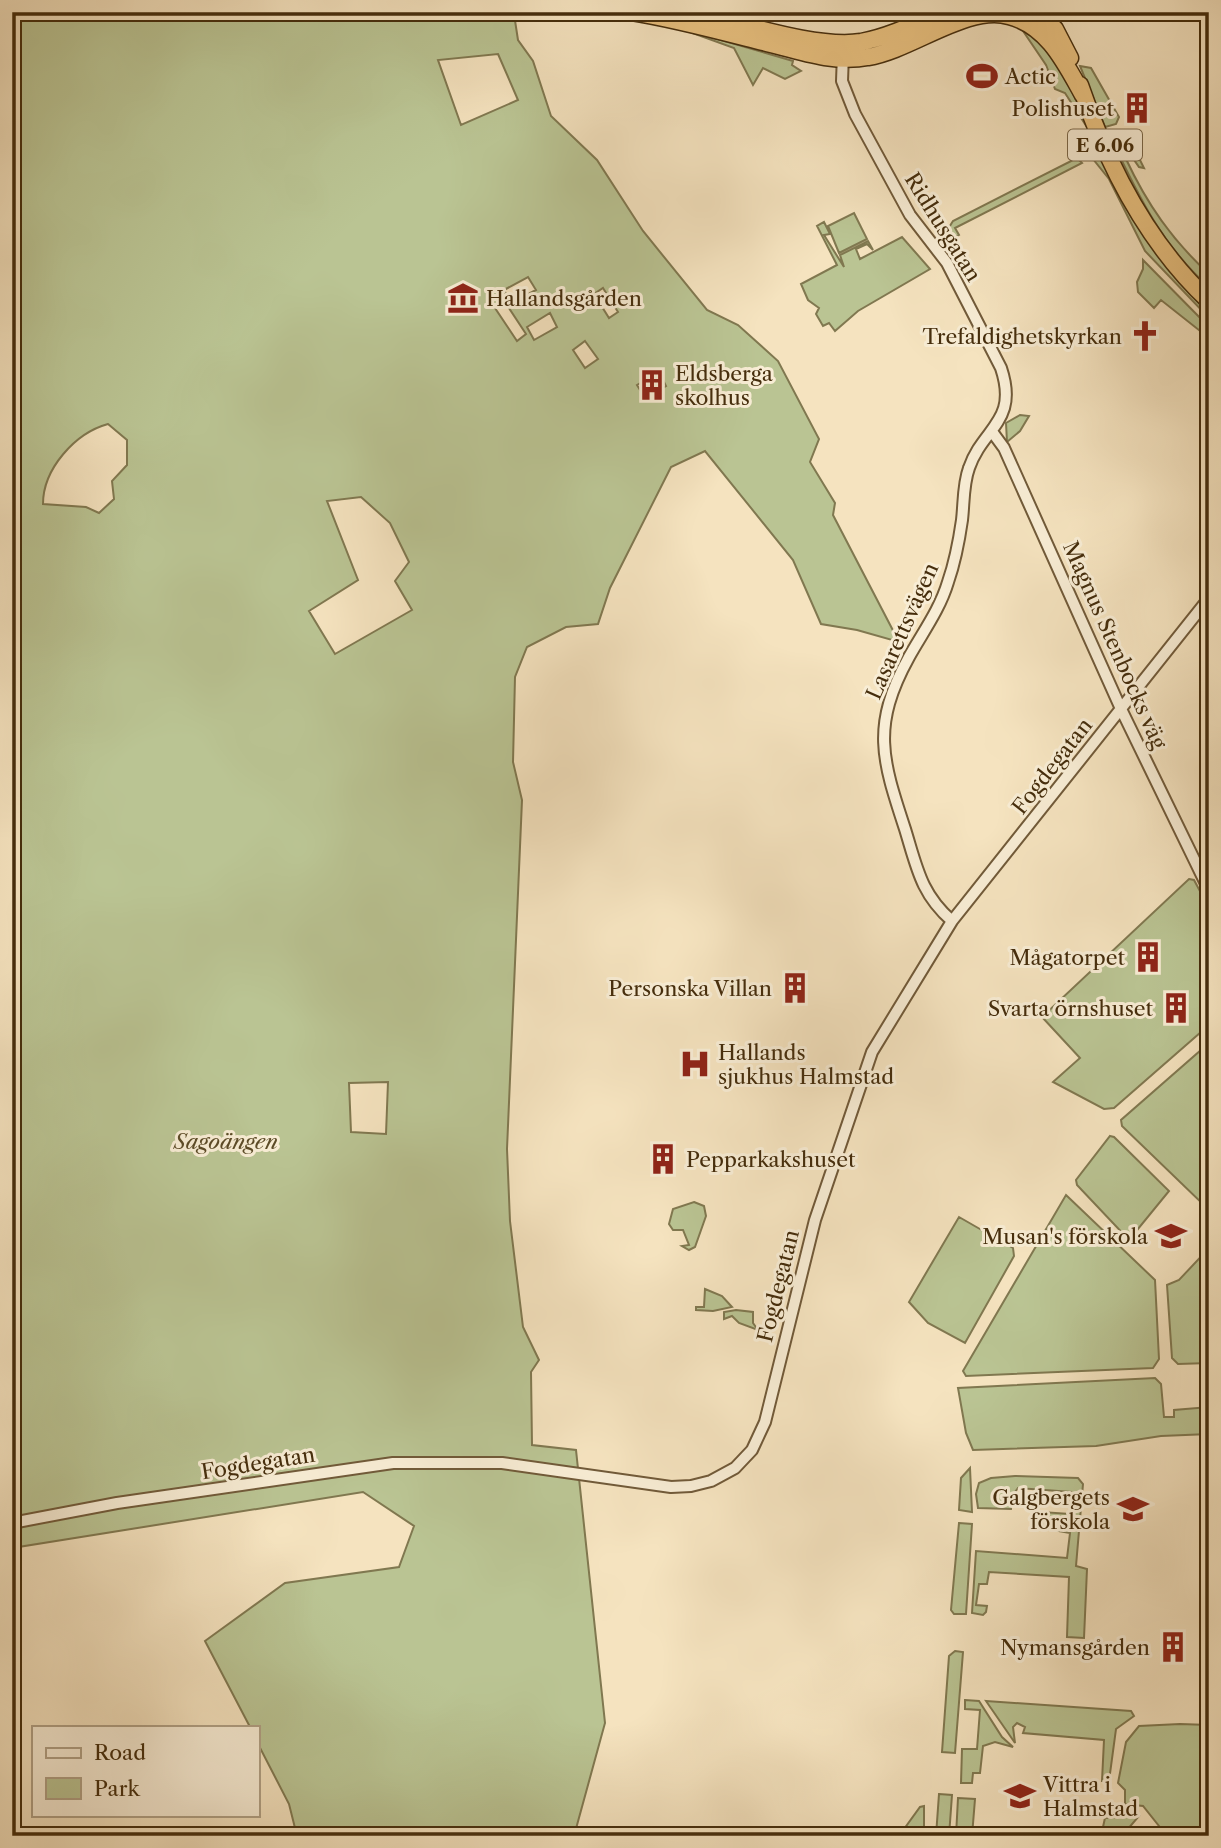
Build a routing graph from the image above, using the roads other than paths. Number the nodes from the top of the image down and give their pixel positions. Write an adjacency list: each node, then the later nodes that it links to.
1 (632, 12): 8 (highway, E 6.06)
2 (691, 12): 6 (highway)
3 (942, 12): 7 (highway)
4 (1000, 13): 5 (highway, E 6.06); 8 (highway, E 6.06)
5 (1028, 16): 9 (highway, E 6.06)
6 (827, 42): 7 (highway); 8 (street, Ridhusgatan)
7 (856, 42): 8 (street)
8 (840, 58): 10 (street, Ridhusgatan)
9 (1209, 301)
10 (993, 433): 12 (street, Magnus Stenbocks väg); 14 (street, Lasarettsvägen)
11 (1209, 598): 12 (street, Fogdegatan)
12 (1121, 709): 13 (street, Magnus Stenbocks väg); 14 (street, Fogdegatan)
13 (1209, 890)
14 (952, 921): 15 (street, Fogdegatan)
15 (12, 1522)

